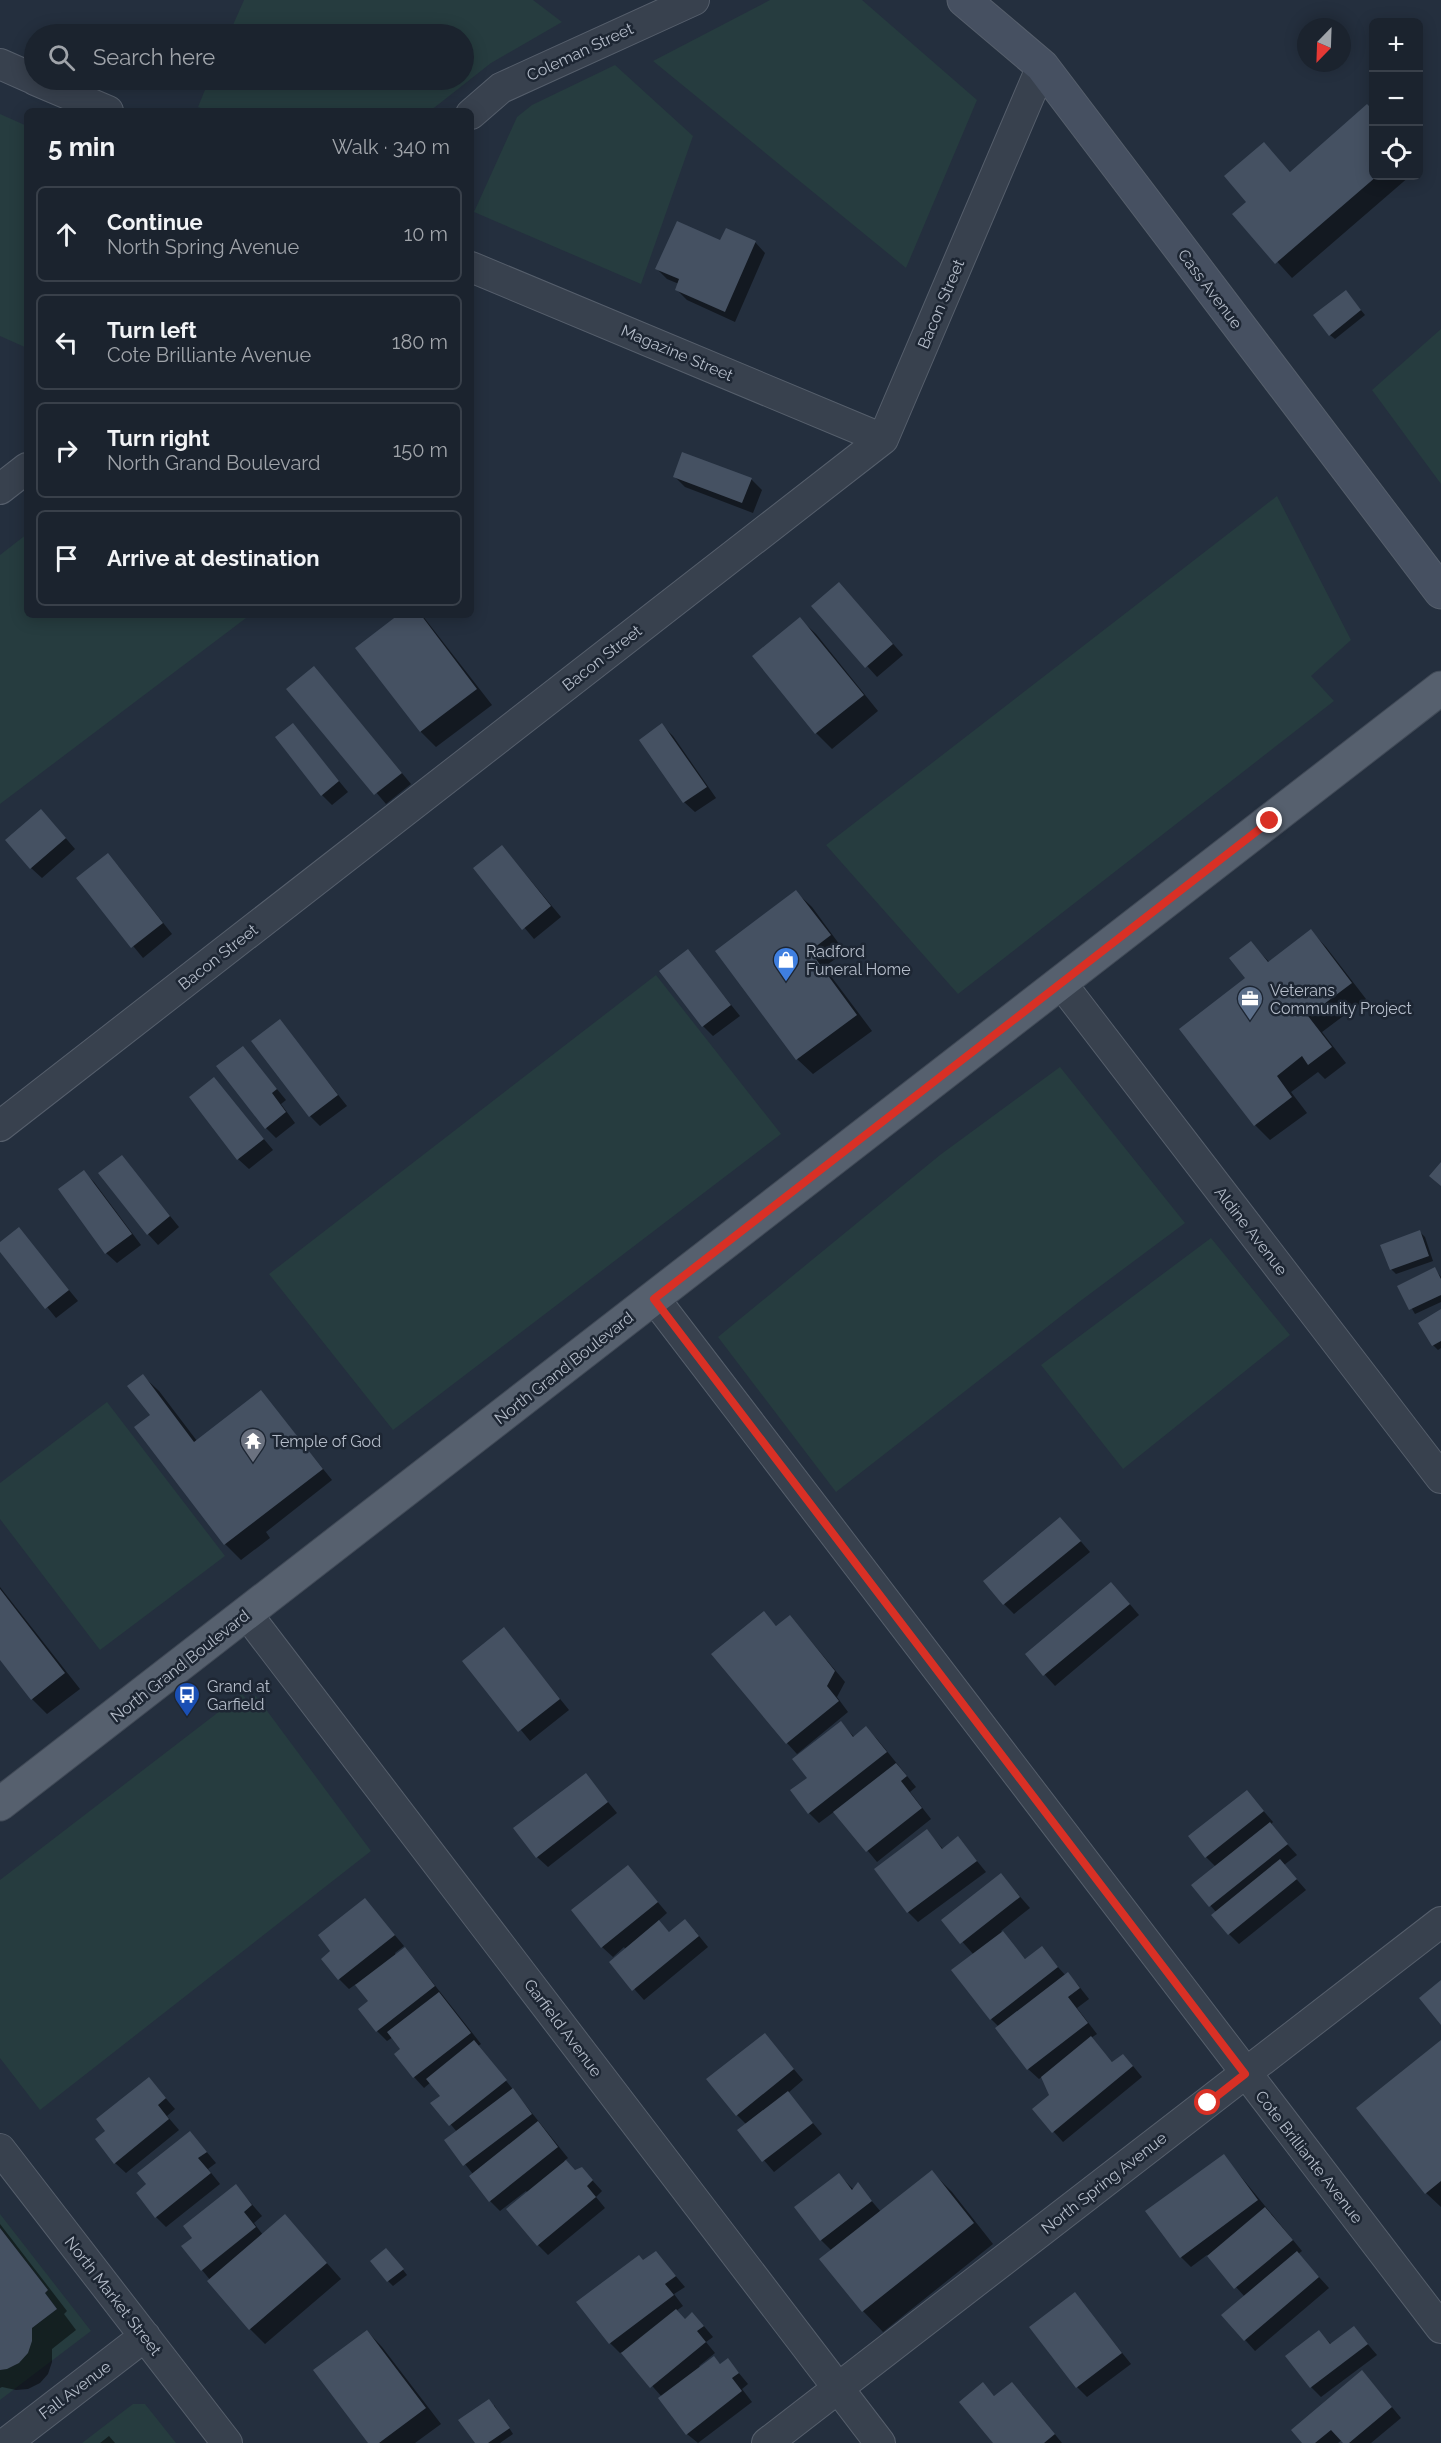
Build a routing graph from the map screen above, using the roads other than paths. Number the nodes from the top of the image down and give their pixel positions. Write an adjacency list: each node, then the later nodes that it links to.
1 (694, 0): 8 (street, Coleman Street)
2 (964, 0): 4 (main road, Cass Avenue)
3 (0, 64): 5 (street)
4 (1042, 66): 10 (street, Bacon Street); 13 (main road, Cass Avenue)
5 (24, 74)
6 (60, 90): 7 (street)
7 (101, 108)
8 (474, 111)
9 (474, 268): 10 (street, Magazine Street)
10 (883, 440): 16 (street, Bacon Street)
11 (24, 470): 12 (street)
12 (0, 489)
13 (1441, 592)
14 (1441, 688): 15 (main road, North Grand Boulevard)
15 (1060, 983): 17 (main road, North Grand Boulevard); 18 (street, Aldine Avenue)
16 (0, 1126)
17 (654, 1299): 19 (main road, North Grand Boulevard); 22 (street, Cote Brilliante Avenue)
18 (1441, 1478)
19 (247, 1614): 20 (main road, North Grand Boulevard); 26 (street, Garfield Avenue)
20 (0, 1804)
21 (1441, 1922): 22 (street, North Spring Avenue)
22 (1245, 2074): 24 (street, Cote Brilliante Avenue); 26 (street, North Spring Avenue)
23 (0, 2149): 25 (street, North Market Street)
24 (1441, 2328)
25 (145, 2336): 27 (street, Fall Avenue); 28 (street, North Market Street)
26 (838, 2388): 29 (street, North Spring Avenue); 30 (street, Garfield Avenue)
27 (6, 2443)
28 (227, 2443)
29 (767, 2443)
30 (880, 2443)

